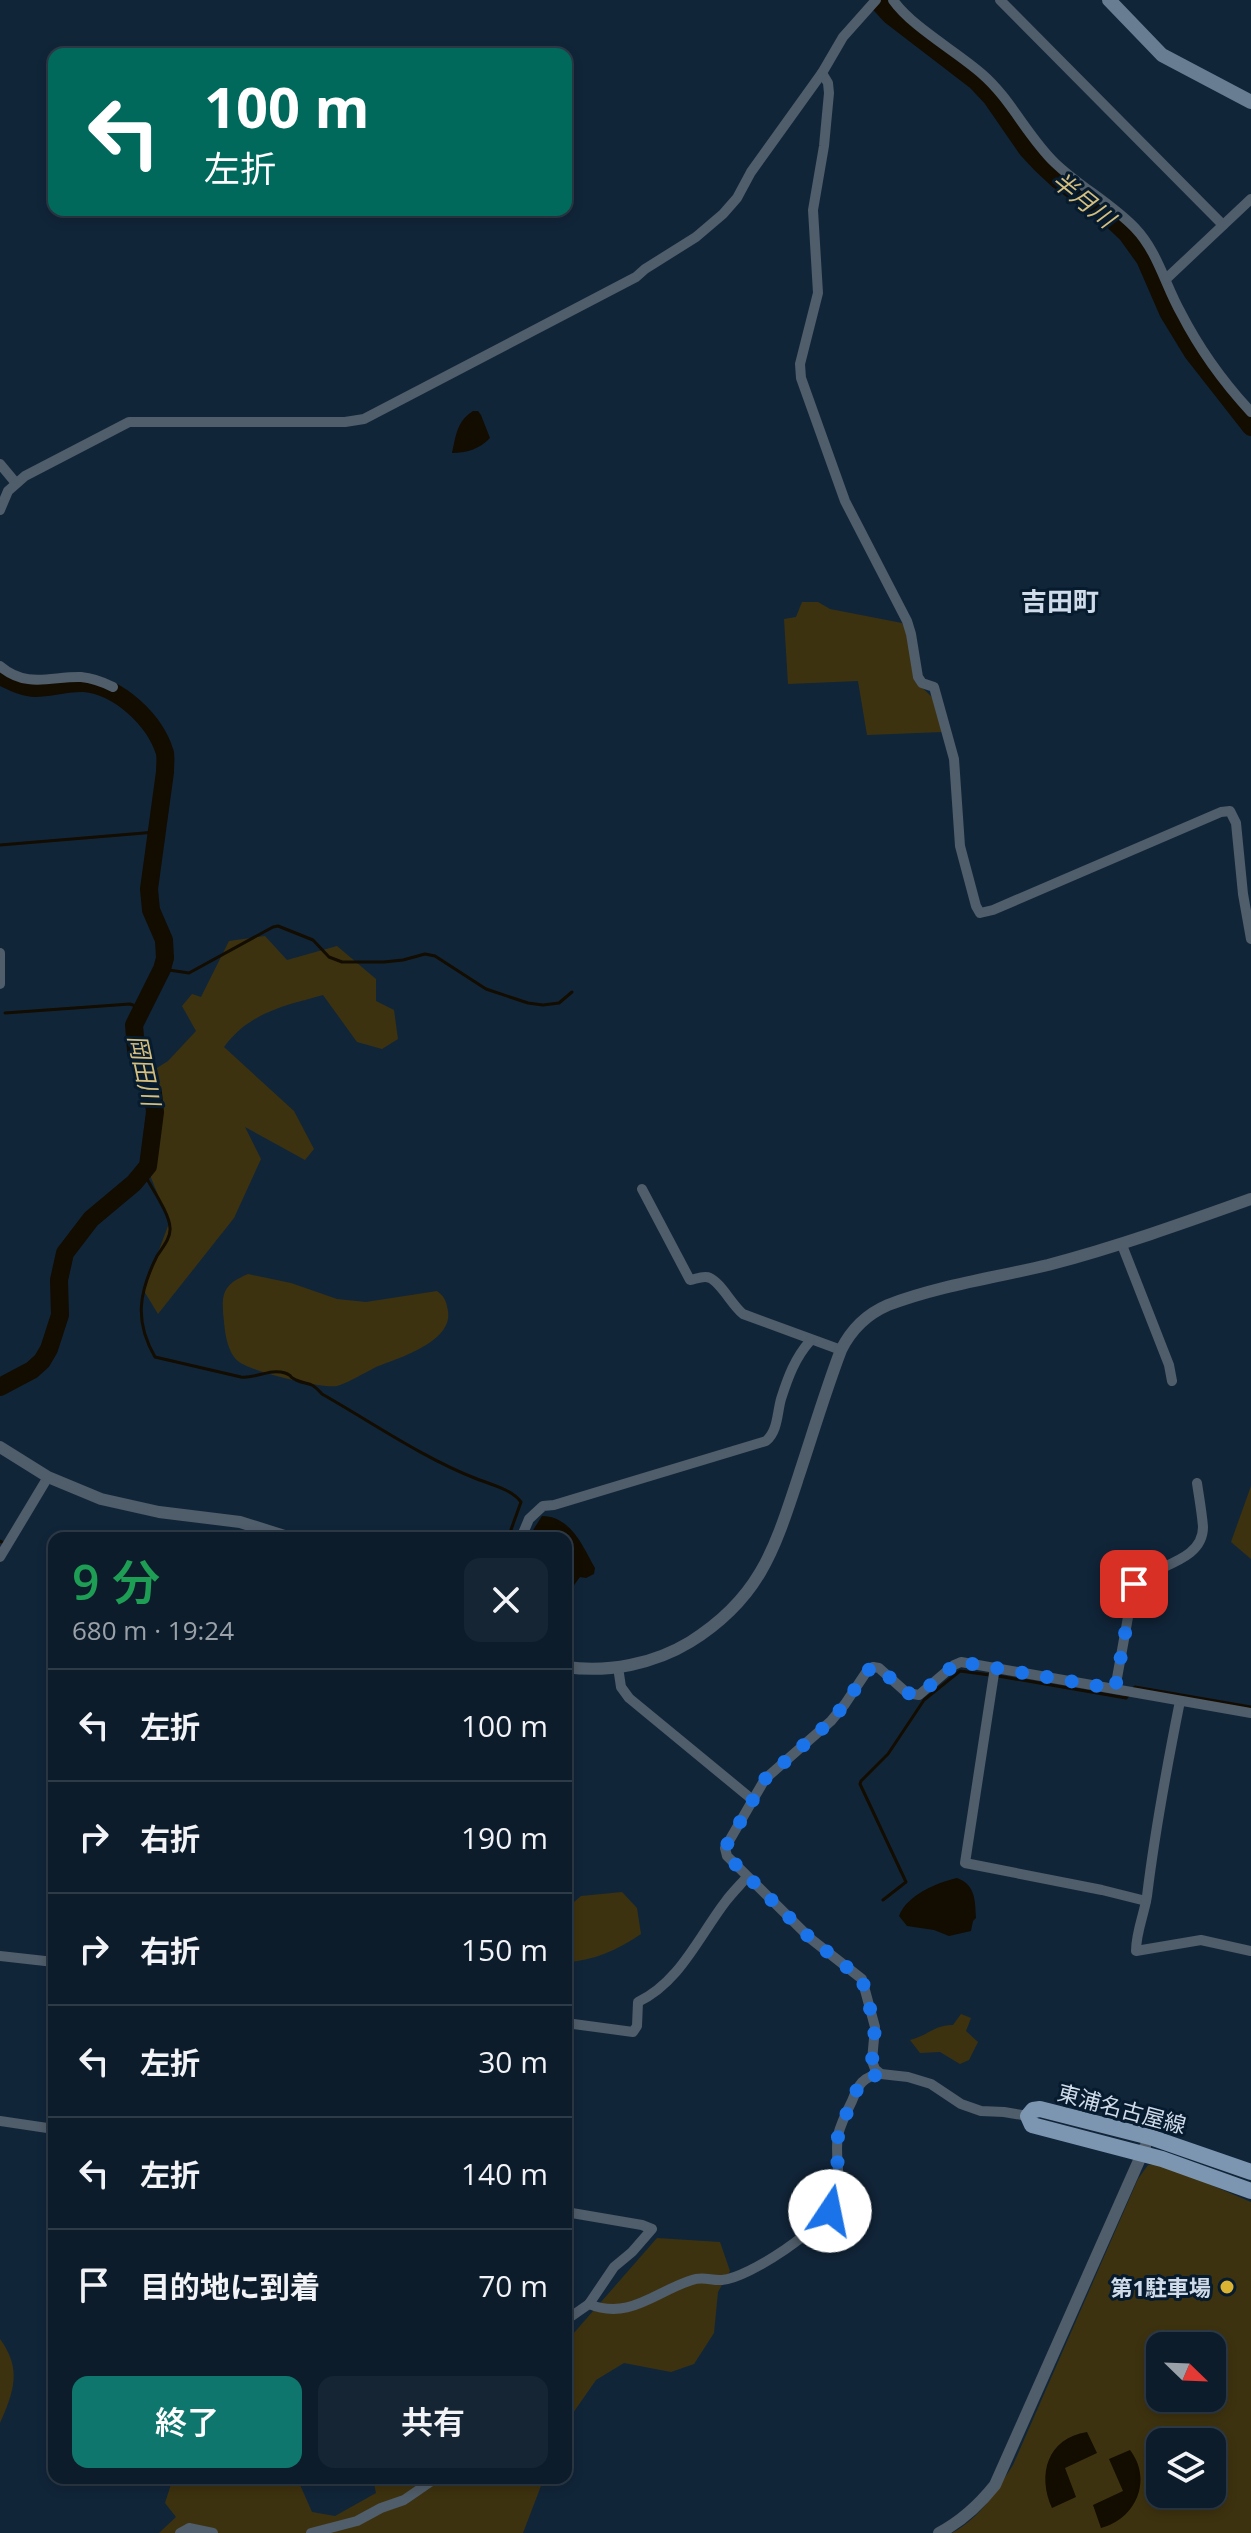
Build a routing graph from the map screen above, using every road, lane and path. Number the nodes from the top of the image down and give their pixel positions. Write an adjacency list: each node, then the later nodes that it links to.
1 (893, 0): 9 (street)
2 (1000, 0): 8 (street)
3 (1109, 0): 6 (main road)
4 (875, 1): 5 (street)
5 (822, 73): 12 (street); 16 (street)
6 (1251, 102)
7 (1251, 199): 8 (street)
8 (1223, 225): 9 (street)
9 (1166, 279): 10 (street)
10 (1251, 412)
11 (0, 464): 12 (street)
12 (15, 482): 13 (street)
13 (0, 510)
14 (0, 666): 15 (street)
15 (113, 687)
16 (1251, 939)
17 (0, 953): 18 (street)
18 (0, 984)
19 (642, 1189): 22 (street)
20 (1251, 1199): 21 (street)
21 (1122, 1245): 23 (street); 24 (street)
22 (810, 1341): 23 (street); 29 (street)
23 (841, 1350): 32 (street)
24 (1172, 1381)
25 (0, 1447): 26 (street)
26 (48, 1477): 28 (street); 30 (street)
27 (1197, 1483): 34 (street)
28 (272, 1532)
29 (524, 1532)
30 (0, 1557)
31 (572, 1667): 32 (street)
32 (618, 1667): 37 (street)
33 (995, 1667): 34 (street); 37 (street); 39 (street)
34 (1115, 1689): 35 (street)
35 (1180, 1701): 36 (street); 39 (street)
36 (1251, 1713)
37 (754, 1801): 38 (street)
38 (747, 1877): 43 (street); 44 (street)
39 (1146, 1901): 40 (street)
40 (1251, 1951)
41 (0, 1956): 42 (street)
42 (48, 1961)
43 (572, 2024)
44 (881, 2074): 45 (street); 53 (street)
45 (1028, 2116): 48 (main road, 東浦名古屋線); 49 (main road, 東浦名古屋線)
46 (0, 2121): 47 (street)
47 (48, 2128)
48 (1150, 2137): 49 (street); 50 (main road, 東浦名古屋線)
49 (1143, 2153): 51 (main road, 東浦名古屋線); 59 (street)
50 (1251, 2172)
51 (1251, 2191)
52 (572, 2213): 53 (street)
53 (589, 2304): 54 (street)
54 (572, 2316)
55 (427, 2484): 58 (street)
56 (180, 2533): 57 (street)
57 (213, 2533)
58 (311, 2533)
59 (939, 2533)

